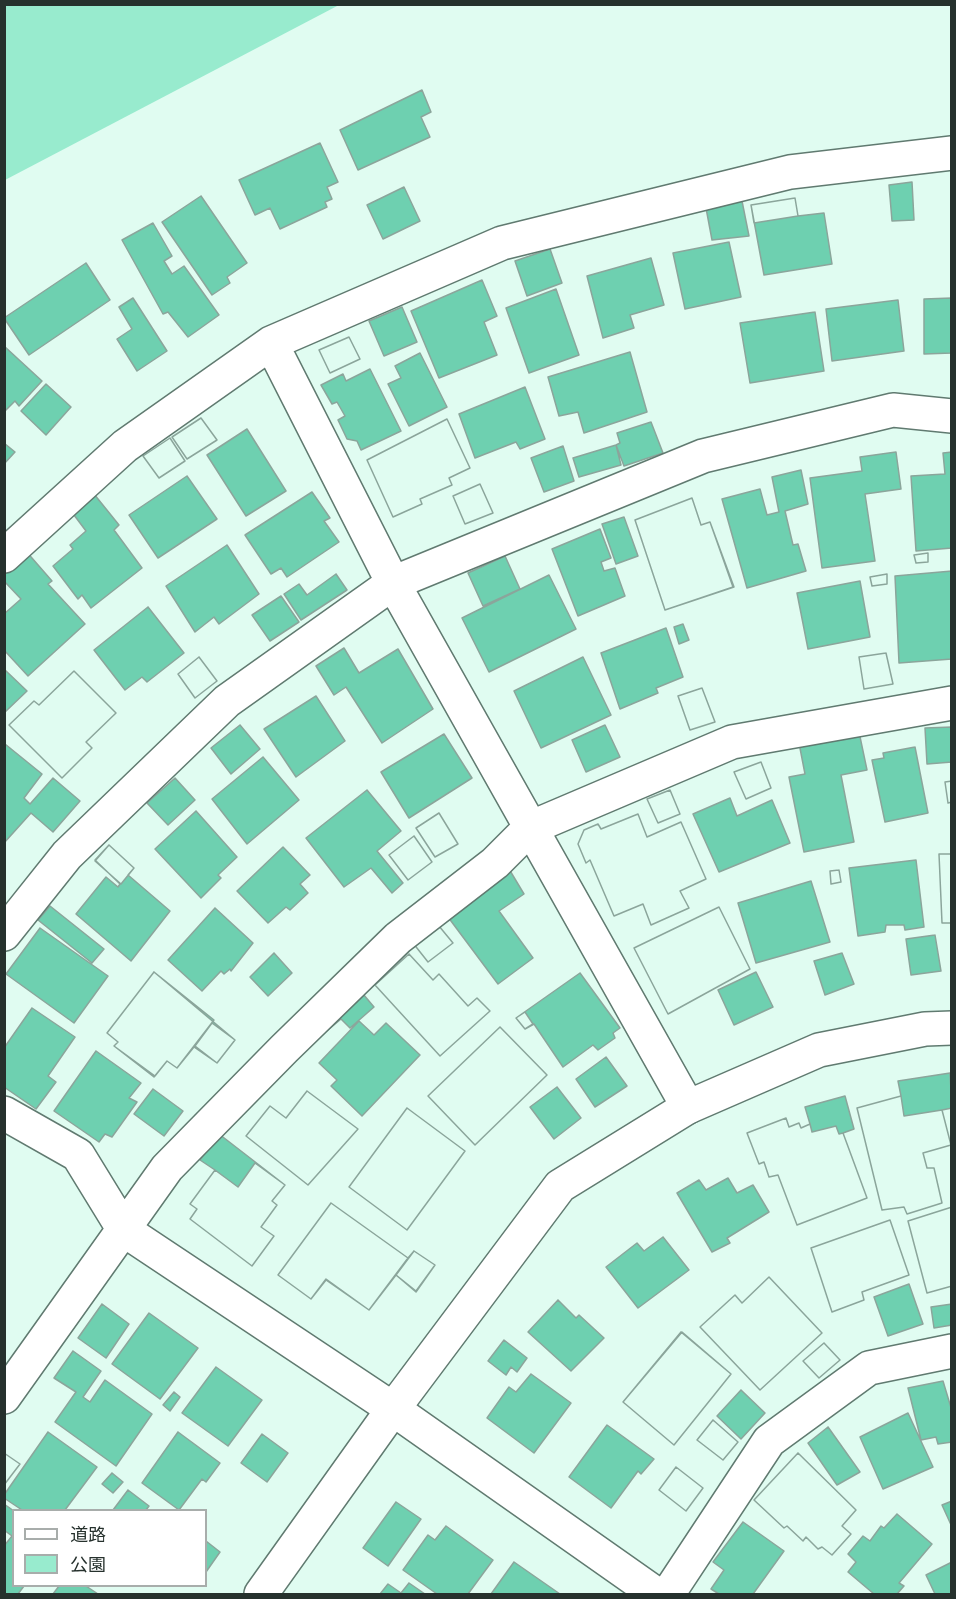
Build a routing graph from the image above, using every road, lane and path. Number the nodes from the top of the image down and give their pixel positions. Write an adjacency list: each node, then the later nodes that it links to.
1 (951, 153): 2 (street)
2 (271, 343): 4 (street); 5 (street)
3 (951, 416): 5 (street)
4 (4, 556)
5 (393, 583): 7 (street); 8 (street)
6 (951, 703): 7 (street)
7 (530, 828): 10 (street); 12 (street)
8 (4, 934)
9 (951, 1028): 10 (street)
10 (688, 1107): 15 (street)
11 (4, 1113): 12 (street)
12 (124, 1230): 14 (street); 15 (street)
13 (951, 1351): 18 (street)
14 (4, 1397)
15 (393, 1408): 16 (street); 17 (street)
16 (261, 1594)
17 (656, 1594)
18 (668, 1594)

